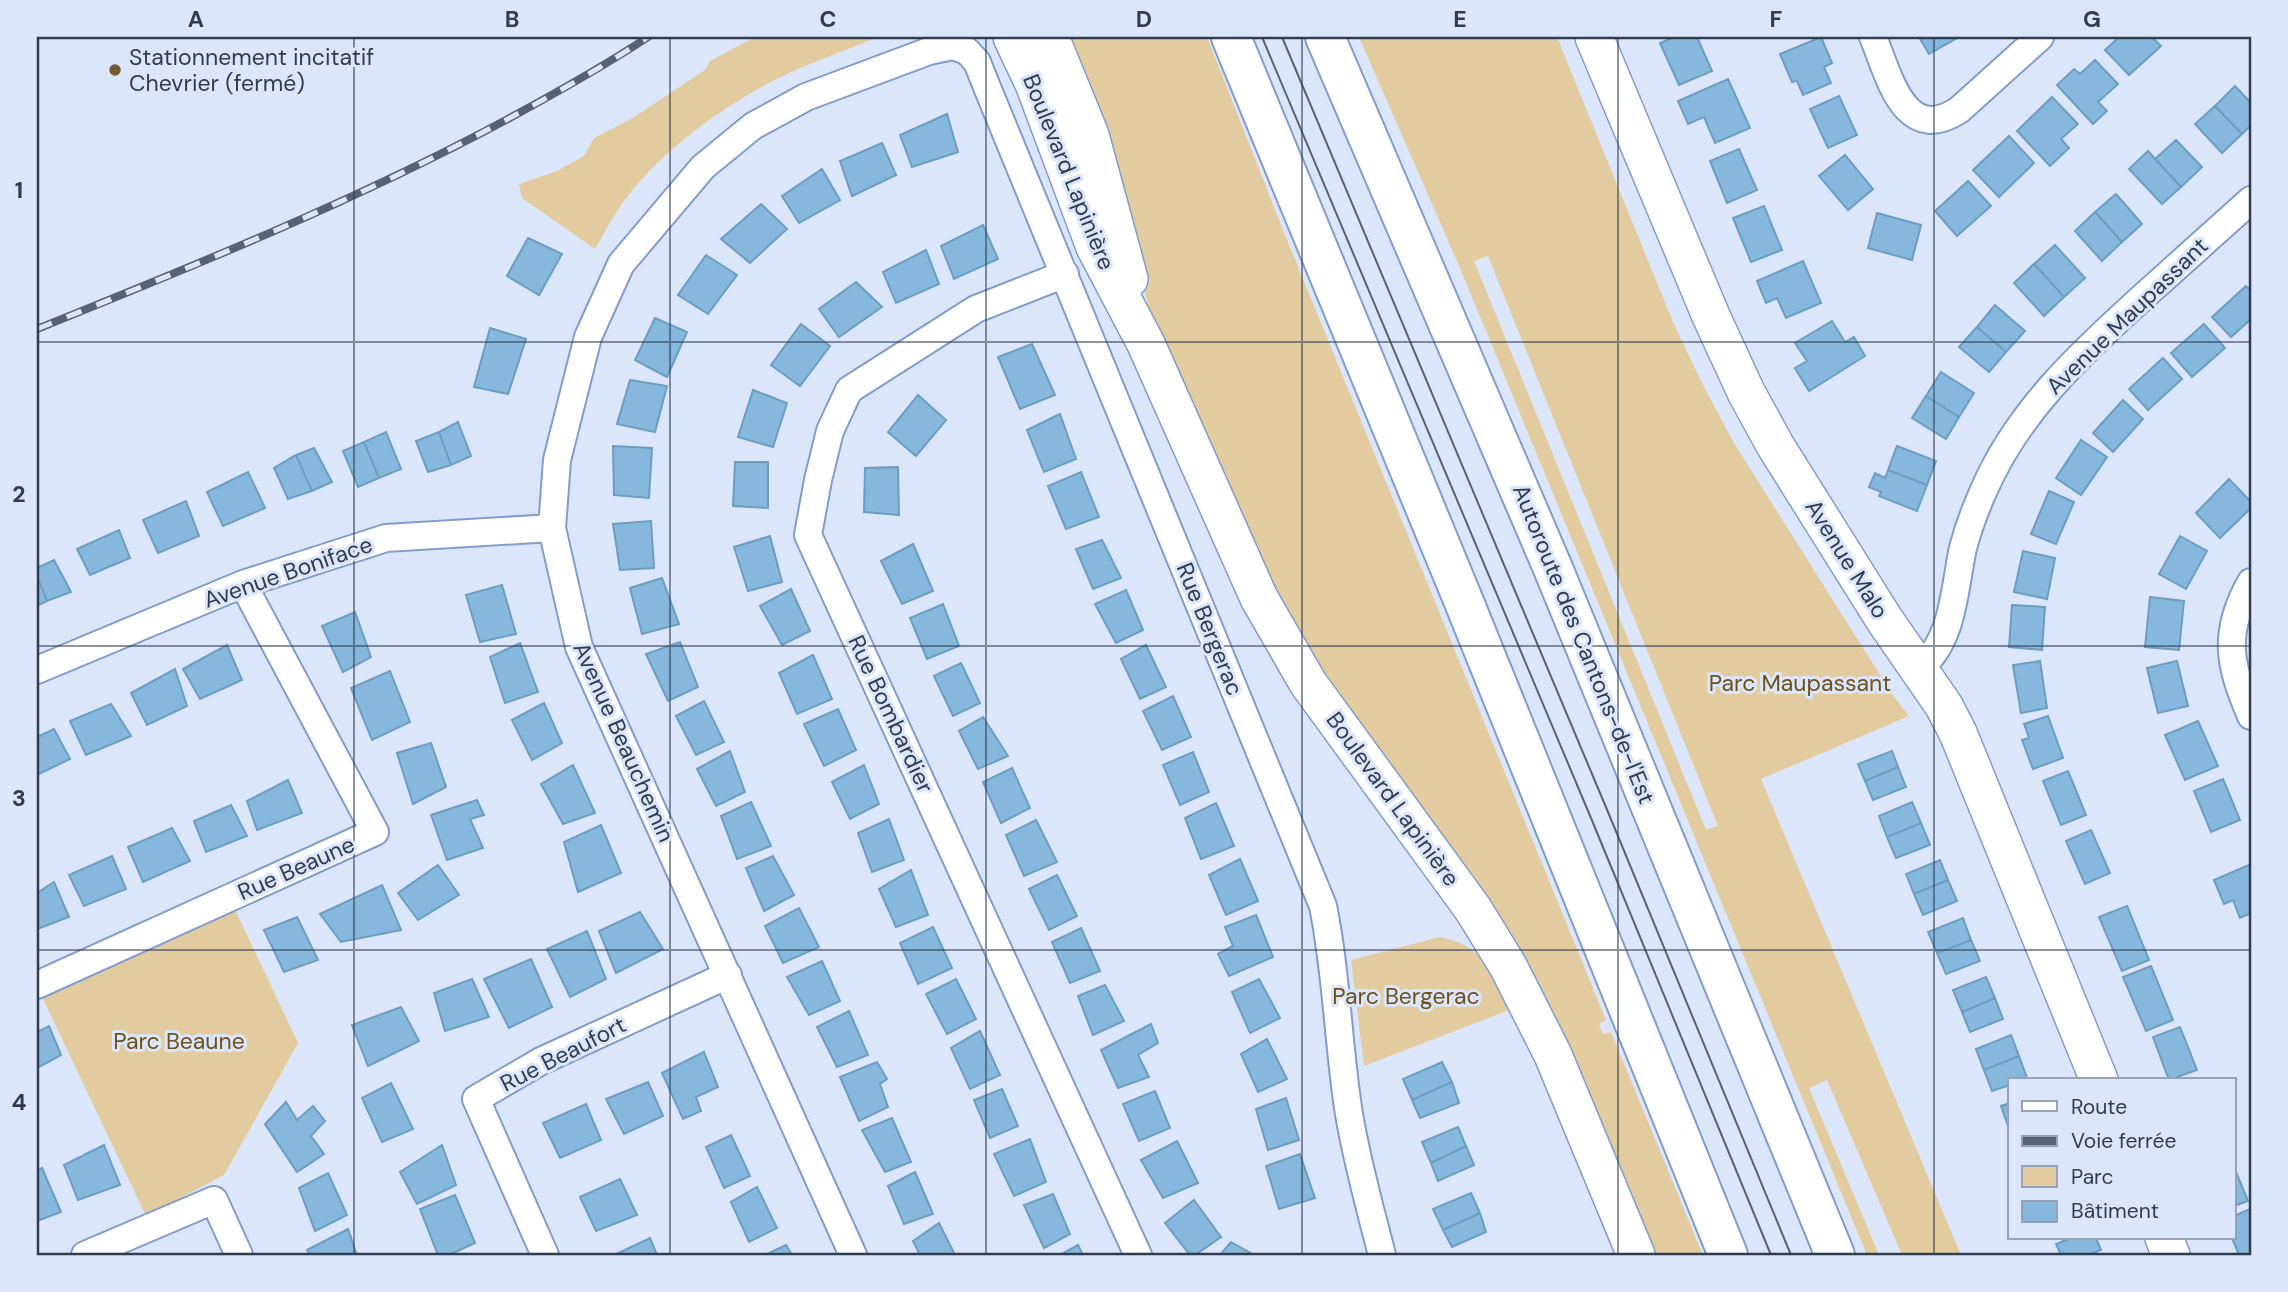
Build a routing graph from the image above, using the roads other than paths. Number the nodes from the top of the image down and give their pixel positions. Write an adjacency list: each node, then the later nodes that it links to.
1 (1012, 37): 11 (main road, Boulevard Lapinière)
2 (1050, 37): 11 (main road, Boulevard Lapinière)
3 (1231, 37): 28 (highway)
4 (1325, 37): 29 (highway, Autoroute des Cantons-de-l'Est)
5 (1594, 37): 15 (main road, Avenue Malo)
6 (1873, 37): 7 (street)
7 (2040, 37)
8 (941, 48): 10 (street, Rue Bergerac); 12 (street, Avenue Beauchemin)
9 (2251, 200): 15 (street, Avenue Maupassant)
10 (1065, 274): 25 (street, Rue Bombardier); 26 (street, Rue Bergerac)
11 (1146, 344): 27 (main road, Boulevard Lapinière)
12 (552, 528): 14 (street, Avenue Boniface); 18 (street, Avenue Beauchemin)
13 (2251, 582): 17 (street)
14 (243, 583): 16 (street, Avenue Boniface); 19 (street, Rue Beaune)
15 (1918, 669): 20 (main road, Avenue Malo)
16 (37, 670)
17 (2251, 716)
18 (728, 975): 23 (street, Rue Beaufort); 24 (street, Avenue Beauchemin)
19 (37, 985)
20 (2098, 1078)
21 (85, 1255): 22 (street)
22 (239, 1255)
23 (545, 1255)
24 (853, 1255)
25 (1138, 1255)
26 (1382, 1255)
27 (1636, 1255)
28 (1728, 1255)
29 (1835, 1255)

